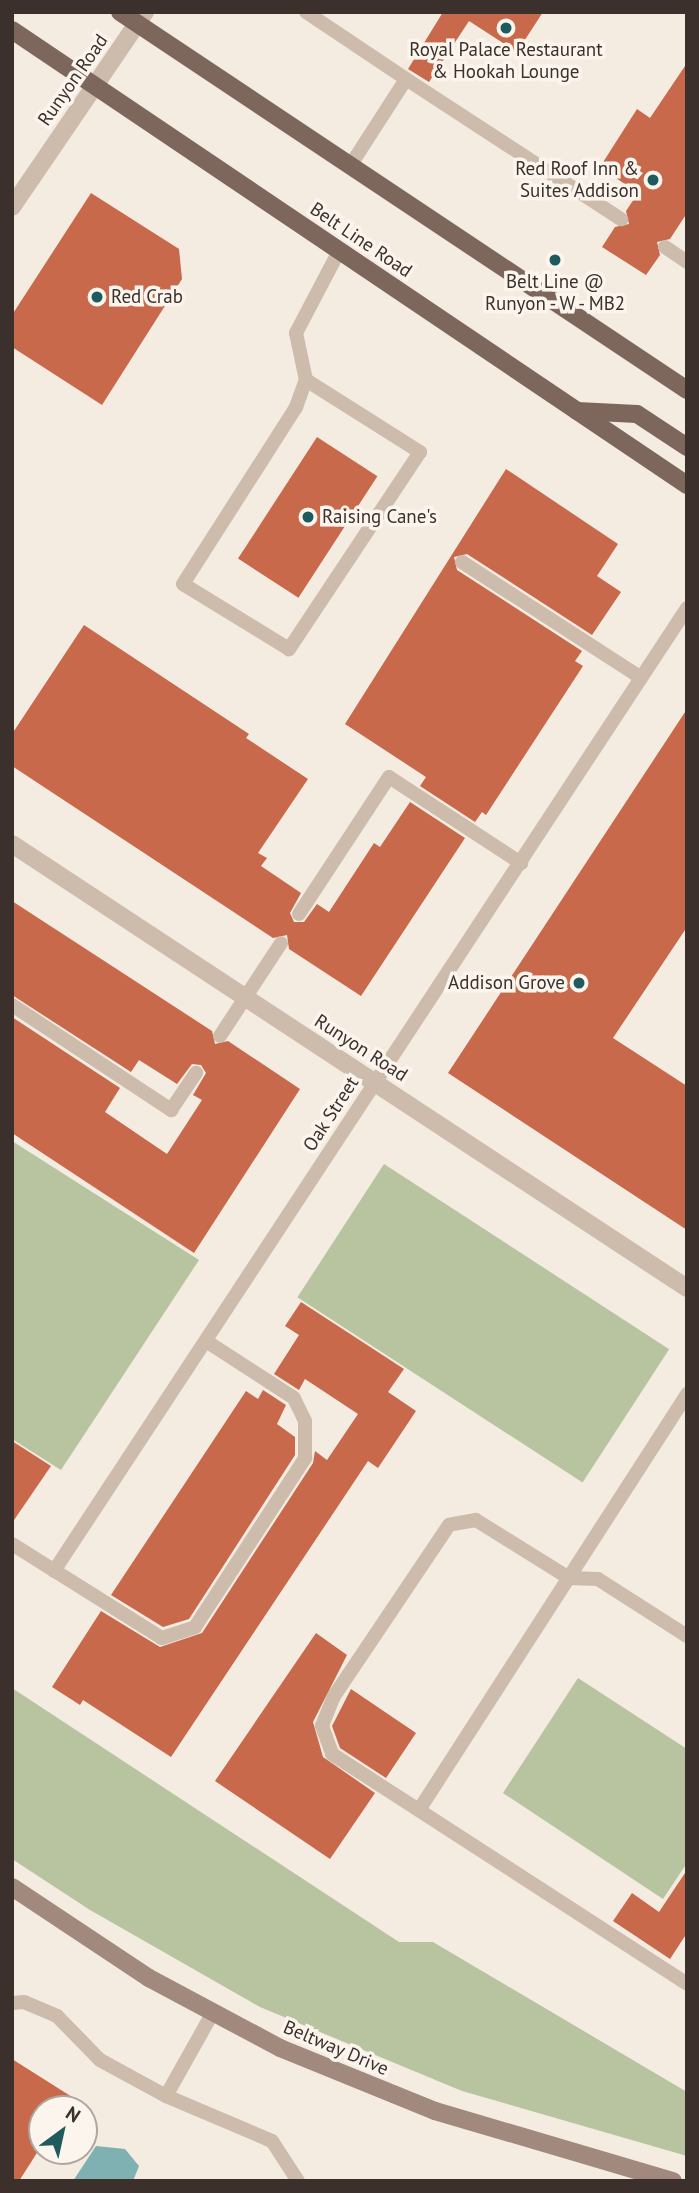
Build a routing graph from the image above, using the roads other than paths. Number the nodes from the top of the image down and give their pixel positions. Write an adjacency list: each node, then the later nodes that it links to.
1 (120, 12): 3 (main road)
2 (306, 12): 5 (lane)
3 (141, 18): 6 (street, Runyon Road); 7 (main road)
4 (12, 30): 6 (main road, Belt Line Road)
5 (406, 79): 7 (lane); 9 (lane)
6 (94, 86): 8 (street, Runyon Road); 11 (main road, Belt Line Road)
7 (350, 166): 14 (main road)
8 (12, 207)
9 (621, 219)
10 (665, 247): 12 (lane)
11 (340, 251): 13 (lane); 15 (main road, Belt Line Road)
12 (687, 262)
13 (306, 380): 13 (lane)
14 (687, 390)
15 (577, 411): 16 (main road); 17 (main road, Belt Line Road)
16 (687, 447)
17 (687, 485)
18 (462, 562): 20 (lane)
19 (686, 610): 20 (lane, Oak Street)
20 (641, 678): 22 (lane, Oak Street)
21 (12, 844): 25 (street, Runyon Road)
22 (521, 863): 23 (lane); 29 (lane, Oak Street)
23 (299, 914)
24 (281, 943): 25 (lane)
25 (246, 997): 27 (lane); 29 (street, Runyon Road)
26 (12, 1004): 28 (lane)
27 (220, 1037)
28 (196, 1073)
29 (374, 1082): 30 (street, Runyon Road); 31 (lane, Oak Street)
30 (687, 1288)
31 (206, 1341): 34 (lane, Oak Street); 34 (lane)
32 (687, 1394): 35 (lane)
33 (12, 1544): 34 (lane)
34 (54, 1571)
35 (569, 1578): 36 (lane); 37 (lane); 37 (lane)
36 (687, 1636)
37 (419, 1810): 39 (lane)
38 (12, 1887): 41 (street, Beltway Drive)
39 (687, 1984)
40 (12, 2003): 42 (lane)
41 (212, 2014): 42 (lane); 44 (street, Beltway Drive)
42 (166, 2096): 43 (lane)
43 (298, 2181)
44 (673, 2181)

